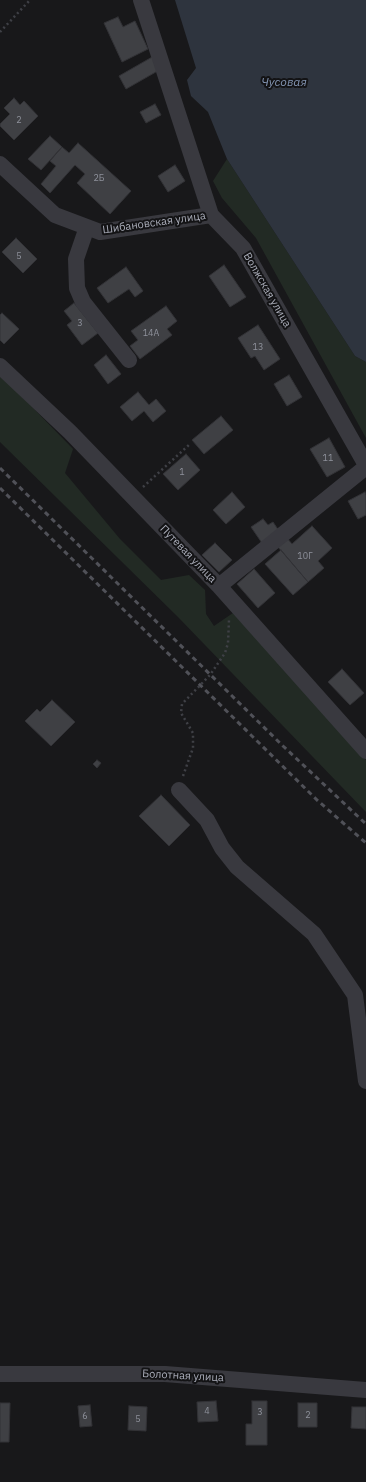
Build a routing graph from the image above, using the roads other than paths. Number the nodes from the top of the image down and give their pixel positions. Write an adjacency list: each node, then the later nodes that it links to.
1 (141, 0): 3 (street, Волжская улица)
2 (0, 164): 4 (street, Шибановская улица)
3 (212, 216): 4 (street, Шибановская улица); 7 (street, Волжская улица)
4 (87, 227): 5 (street)
5 (129, 360)
6 (0, 366): 8 (street, Путевая улица)
7 (366, 466): 8 (street)
8 (219, 586): 9 (street, Путевая улица)
9 (366, 751)
10 (179, 790): 11 (street)
11 (366, 1081)
12 (0, 1374): 13 (street, Болотная улица)
13 (366, 1390)

